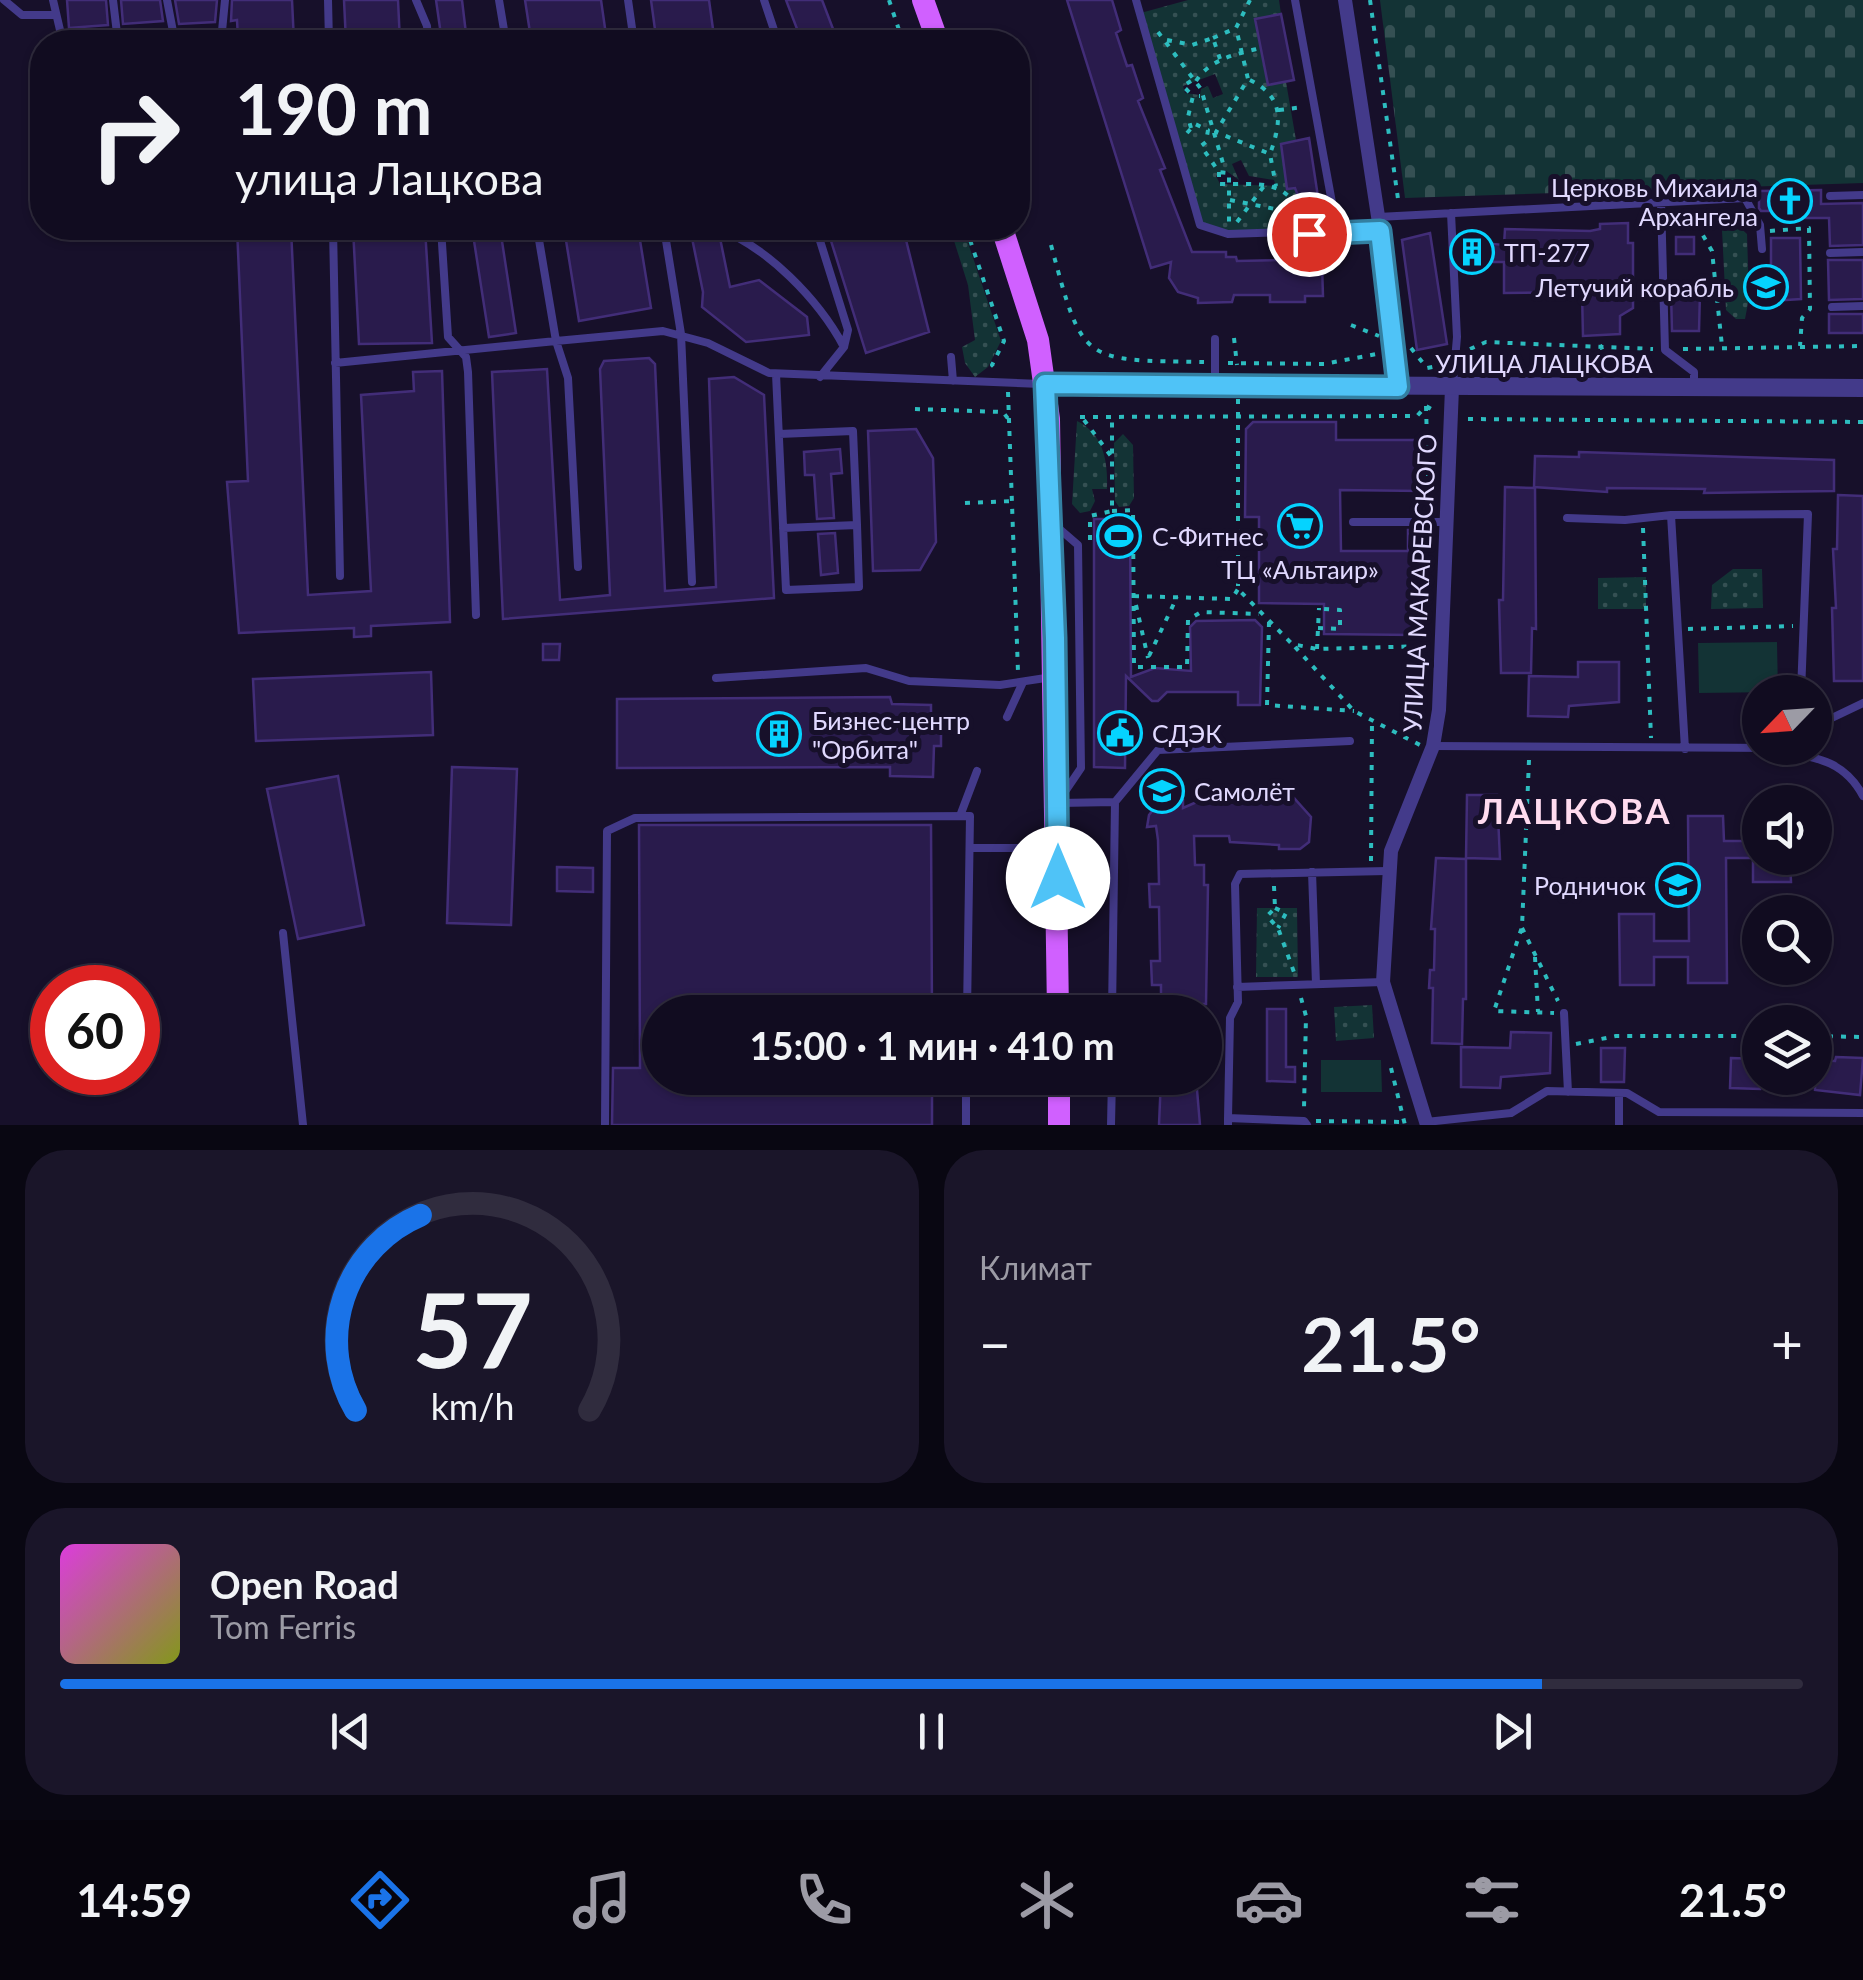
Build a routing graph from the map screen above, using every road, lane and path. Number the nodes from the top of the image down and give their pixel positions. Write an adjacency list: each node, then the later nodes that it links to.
1 (4, 0): 19 (lane)
2 (53, 0): 19 (lane)
3 (113, 0): 22 (lane)
4 (167, 0): 23 (lane)
5 (225, 0): 24 (lane)
6 (328, 0): 25 (lane)
7 (416, 0): 26 (lane)
8 (498, 0): 27 (lane)
9 (628, 0): 28 (lane)
10 (764, 0): 29 (lane)
11 (889, 0): 30 (path)
12 (923, 0): 31 (main road)
13 (1136, 0): 18 (lane)
14 (1250, 0): 20 (path)
15 (1295, 0): 40 (lane)
16 (1345, 0): 58 (street)
17 (1370, 0): 57 (path)
18 (1137, 14): 33 (path); 61 (lane)
19 (54, 15): 21 (lane)
20 (1236, 28): 32 (path); 35 (path)
21 (63, 30)
22 (114, 30)
23 (173, 30)
24 (222, 30)
25 (329, 30)
26 (427, 30)
27 (504, 30)
28 (632, 30)
29 (773, 30)
30 (899, 30)
31 (934, 30)
32 (1213, 38): 33 (path); 36 (path)
33 (1167, 40): 38 (path)
34 (1261, 48): 35 (path)
35 (1245, 52): 36 (path); 37 (path)
36 (1220, 60): 38 (path)
37 (1248, 79): 41 (path); 43 (path)
38 (1194, 81): 39 (path); 39 (path)
39 (1197, 96): 42 (path); 43 (path)
40 (1314, 106): 41 (path); 59 (lane)
41 (1279, 110): 45 (path)
42 (1191, 128): 44 (path); 46 (path)
43 (1216, 132): 45 (path); 46 (path)
44 (1186, 140)
45 (1270, 154): 49 (path)
46 (1222, 171): 47 (path); 47 (path)
47 (1230, 184): 48 (path); 52 (path)
48 (1264, 186): 49 (path); 55 (path)
49 (1276, 186): 55 (path)
50 (1863, 195): 51 (lane)
51 (1830, 196)
52 (1230, 200): 55 (path); 61 (path)
53 (1682, 200): 54 (lane); 60 (lane); 82 (path)
54 (1661, 201): 56 (lane); 87 (lane)
55 (1250, 204): 61 (path)
56 (1451, 213): 57 (lane); 92 (lane)
57 (1400, 215): 58 (lane)
58 (1379, 224): 59 (lane); 80 (street)
59 (1337, 230): 61 (lane)
60 (1761, 231): 71 (lane); 83 (path)
61 (1228, 234)
62 (333, 240): 89 (lane)
63 (442, 240): 86 (lane)
64 (539, 240): 81 (lane)
65 (665, 240): 77 (lane)
66 (734, 240): 85 (lane)
67 (820, 240): 85 (lane)
68 (970, 240): 93 (path)
69 (1006, 240): 97 (main road)
70 (1051, 245): 90 (path)
71 (1762, 249)
72 (1863, 252): 73 (lane)
73 (1830, 253)
74 (1863, 306): 75 (lane)
75 (1832, 307)
76 (1351, 326): 80 (path)
77 (681, 334): 81 (lane); 94 (lane); 124 (lane)
78 (1234, 338): 91 (path)
79 (1215, 339): 90 (lane)
80 (1392, 340): 91 (path); 92 (path); 99 (street)
81 (556, 341): 86 (lane); 122 (lane)
82 (1722, 346): 83 (path); 87 (path)
83 (1800, 346): 84 (path)
84 (1863, 346)
85 (844, 347): 95 (lane)
86 (456, 350): 89 (lane); 133 (lane)
87 (1665, 350): 92 (path); 101 (lane)
88 (951, 358): 96 (lane)
89 (335, 363): 123 (lane)
90 (1215, 363): 91 (path); 98 (lane)
91 (1237, 363)
92 (1454, 365): 100 (lane)
93 (992, 366)
94 (776, 374): 95 (lane); 108 (lane)
95 (820, 377): 96 (lane)
96 (953, 382): 97 (lane)
97 (1045, 384): 98 (street, УЛИЦА ЛАЦКОВА); 118 (main road)
98 (1215, 384): 99 (street, УЛИЦА ЛАЦКОВА)
99 (1398, 387): 100 (street, УЛИЦА ЛАЦКОВА)
100 (1452, 388): 101 (street, УЛИЦА ЛАЦКОВА); 106 (street, УЛИЦА МАКАРЕВСКОГО)
101 (1694, 388): 102 (street, УЛИЦА ЛАЦКОВА)
102 (1863, 388)
103 (914, 410): 110 (path)
104 (1112, 418): 105 (path); 109 (path); 109 (path)
105 (1237, 419): 106 (path); 125 (path)
106 (1451, 419): 107 (path); 117 (street, УЛИЦА МАКАРЕВСКОГО)
107 (1863, 422)
108 (779, 434): 119 (lane); 120 (lane)
109 (1112, 459): 112 (path)
110 (1012, 501): 111 (path); 147 (path)
111 (965, 503)
112 (1112, 511): 121 (path); 126 (path)
113 (1671, 514): 114 (lane); 135 (lane); 137 (lane)
114 (1642, 517): 115 (lane); 154 (path)
115 (1567, 518)
116 (1353, 522): 117 (lane)
117 (1447, 522): 153 (street, УЛИЦА МАКАРЕВСКОГО)
118 (1052, 523): 144 (main road); 161 (lane)
119 (857, 525): 120 (lane); 120 (lane)
120 (783, 528)
121 (1090, 553)
122 (578, 567)
123 (340, 576)
124 (692, 582)
125 (1238, 590): 129 (path); 132 (path)
126 (1134, 596): 127 (path); 141 (path); 142 (path)
127 (1177, 596): 128 (path); 141 (path)
128 (1196, 598): 129 (path); 130 (path)
129 (1232, 599): 131 (path)
130 (1201, 612): 131 (path); 142 (path)
131 (1234, 614): 132 (path)
132 (1263, 614): 134 (path)
133 (476, 615)
134 (1268, 622): 138 (path); 149 (path)
135 (1805, 626): 137 (path); 143 (lane)
136 (1318, 628): 136 (path); 140 (path)
137 (1678, 630): 156 (lane)
138 (1292, 644): 140 (path); 149 (path)
139 (1429, 646): 140 (path)
140 (1317, 649)
141 (1148, 658): 142 (path)
142 (1147, 666)
143 (1802, 675)
144 (1056, 676): 146 (lane); 161 (main road)
145 (716, 678): 147 (lane)
146 (1023, 682): 147 (lane); 150 (lane)
147 (1012, 683)
148 (1863, 703): 151 (lane)
149 (1354, 711): 153 (path)
150 (1007, 717)
151 (1832, 718)
152 (1350, 742): 162 (lane)
153 (1427, 745): 154 (lane); 166 (street, УЛИЦА МАКАРЕВСКОГО)
154 (1652, 748): 156 (lane)
155 (1742, 748): 156 (lane)
156 (1684, 749)
157 (1522, 752): 181 (path)
158 (1832, 765): 160 (lane)
159 (978, 771): 163 (lane)
160 (1863, 796)
161 (1057, 802): 162 (lane); 165 (main road)
162 (1115, 802): 180 (lane)
163 (960, 816): 164 (lane); 198 (lane)
164 (970, 848): 165 (lane); 178 (lane)
165 (1058, 848): 179 (main road)
166 (1387, 871): 168 (lane); 174 (street, УЛИЦА МАКАРЕВСКОГО)
167 (1274, 872): 168 (lane); 169 (path); 177 (lane)
168 (1312, 872): 176 (lane)
169 (1275, 908): 170 (path); 170 (path)
170 (1278, 928): 175 (path)
171 (1522, 928): 182 (path)
172 (283, 932): 197 (lane)
173 (1535, 954): 181 (path)
174 (1383, 982): 176 (lane); 196 (street, УЛИЦА МАКАРЕВСКОГО)
175 (1298, 984): 176 (lane); 177 (lane); 194 (path)
176 (1316, 984)
177 (1237, 988): 193 (lane)
178 (967, 995)
179 (1058, 995)
180 (1112, 995)
181 (1538, 1012): 182 (path)
182 (1564, 1013): 186 (lane)
183 (1742, 1036): 186 (path)
184 (1832, 1036): 185 (path)
185 (1863, 1037)
186 (1566, 1046): 187 (lane)
187 (1568, 1092): 188 (lane); 196 (lane)
188 (1619, 1093): 192 (lane); 202 (lane)
189 (966, 1095): 199 (lane)
190 (1059, 1095): 200 (main road)
191 (1112, 1095): 201 (lane)
192 (1863, 1113)
193 (1228, 1122): 194 (lane)
194 (1305, 1123): 195 (path)
195 (1404, 1123): 196 (path)
196 (1426, 1124)
197 (303, 1125)
198 (605, 1125)
199 (966, 1125)
200 (1059, 1125)
201 (1111, 1125)
202 (1619, 1125)

